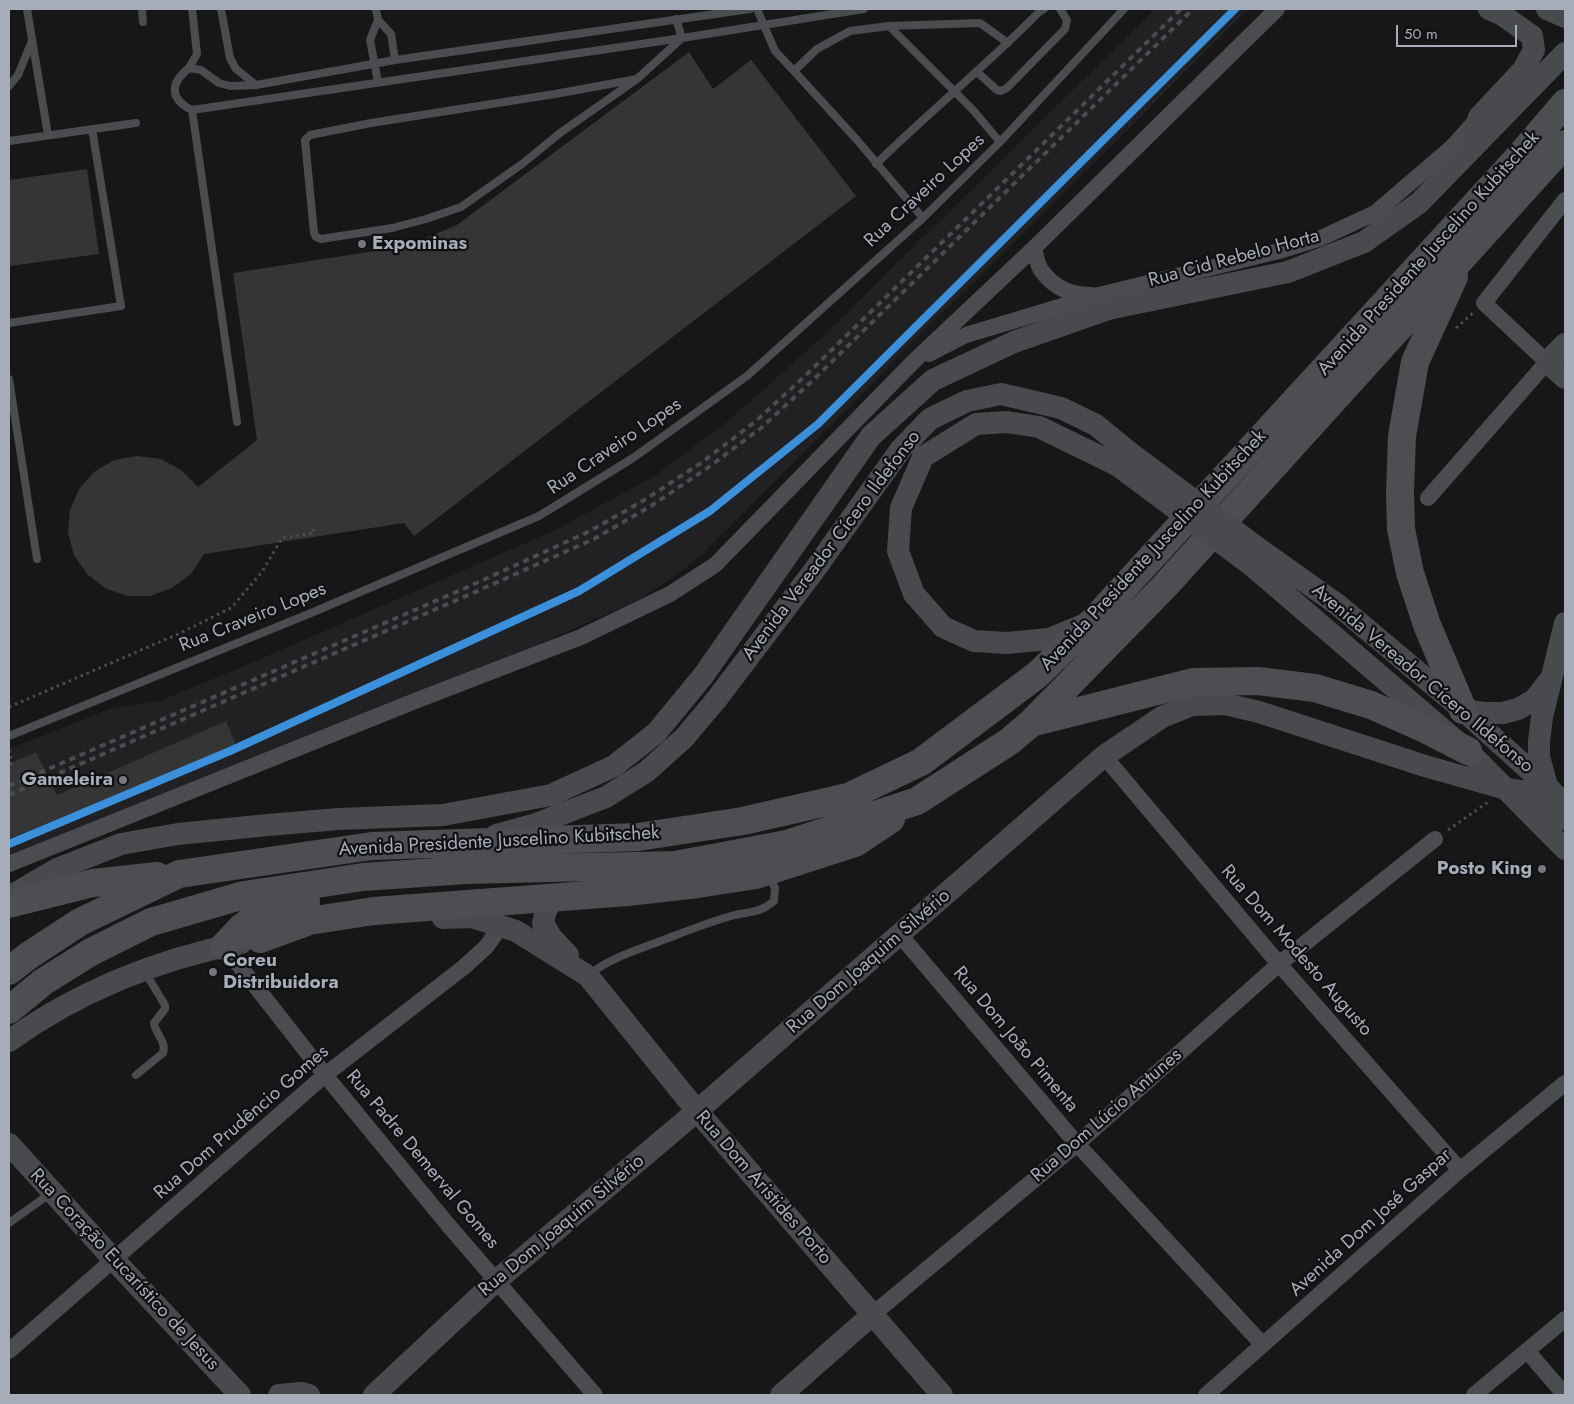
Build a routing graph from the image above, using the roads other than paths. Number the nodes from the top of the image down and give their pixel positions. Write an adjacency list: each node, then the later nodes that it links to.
1 (27, 9): 22 (lane)
2 (142, 9): 18 (lane)
3 (192, 9): 27 (lane)
4 (221, 9): 32 (lane)
5 (376, 9): 17 (lane)
6 (750, 9): 16 (lane)
7 (757, 9): 19 (lane)
8 (864, 9): 19 (lane)
9 (1044, 9): 23 (lane)
10 (1060, 9): 29 (lane)
11 (1123, 9): 42 (lane, Rua Craveiro Lopes)
12 (1277, 9): 48 (street)
13 (1489, 9): 37 (main road, Rua Cid Rebelo Horta)
14 (1547, 9): 15 (main road)
15 (1565, 17)
16 (676, 19): 21 (lane); 25 (lane)
17 (378, 20): 25 (lane); 26 (lane)
18 (143, 22)
19 (763, 24): 21 (lane); 28 (lane)
20 (889, 26): 23 (lane); 28 (lane); 34 (lane)
21 (682, 38): 30 (lane); 31 (lane)
22 (32, 41): 33 (lane); 40 (lane)
23 (1008, 43): 29 (lane)
24 (1565, 53): 44 (main road, Avenida Presidente Juscelino Kubitschek)
25 (395, 60): 26 (lane)
26 (374, 64): 31 (lane); 32 (lane)
27 (189, 68): 32 (lane); 36 (lane)
28 (794, 71): 45 (lane)
29 (977, 72): 34 (lane)
30 (637, 79): 30 (lane)
31 (378, 82): 36 (lane)
32 (256, 85)
33 (9, 86)
34 (955, 92): 42 (lane); 45 (lane)
35 (1565, 103): 65 (highway, Avenida Presidente Juscelino Kubitschek)
36 (192, 110): 59 (lane)
37 (1479, 118): 44 (main road); 50 (street, Rua Cid Rebelo Horta)
38 (136, 123): 39 (lane)
39 (92, 129): 40 (lane); 53 (lane)
40 (48, 135): 41 (lane)
41 (9, 141)
42 (1000, 142): 47 (lane, Rua Craveiro Lopes)
43 (1565, 144): 49 (highway, Avenida Presidente Juscelino Kubitschek)
44 (1473, 148): 51 (main road, Avenida Presidente Juscelino Kubitschek)
45 (876, 164): 47 (lane)
46 (1565, 200): 56 (street)
47 (923, 218): 70 (lane, Rua Craveiro Lopes)
48 (1034, 248): 52 (street, Rua Cid Rebelo Horta); 55 (street)
49 (1465, 252): 68 (highway); 69 (highway, Avenida Presidente Juscelino Kubitschek)
50 (1145, 283): 51 (street); 52 (street, Rua Cid Rebelo Horta)
51 (1188, 293): 87 (main road, Avenida Presidente Juscelino Kubitschek)
52 (1099, 295): 55 (street, Rua Cid Rebelo Horta)
53 (9, 323)
54 (1565, 344): 56 (main road)
55 (913, 362): 81 (street)
56 (1547, 362): 57 (main road); 62 (street)
57 (1565, 378)
58 (9, 380): 60 (lane)
59 (237, 422)
60 (12, 427): 64 (lane)
61 (1123, 459): 63 (main road, Avenida Vereador Cícero Ildefonso, bridge); 65 (main road, Avenida Vereador Cícero Ildefonso); 79 (main road, Avenida Vereador Cícero Ildefonso)
62 (1428, 498)
63 (1257, 558): 68 (main road, Avenida Vereador Cícero Ildefonso); 71 (main road, Avenida Vereador Cícero Ildefonso)
64 (37, 560)
65 (1094, 620): 79 (highway, Avenida Presidente Juscelino Kubitschek)
66 (1565, 623): 67 (main road)
67 (1551, 678): 68 (main road); 73 (main road)
68 (1463, 710): 73 (main road, Avenida Vereador Cícero Ildefonso)
69 (1031, 723): 71 (highway); 75 (highway, Avenida Presidente Juscelino Kubitschek)
70 (9, 736)
71 (1468, 751): 74 (main road, Avenida Vereador Cícero Ildefonso)
72 (1104, 756): 74 (main road, Rua Dom Joaquim Silvério); 91 (main road, Rua Dom Joaquim Silvério); 94 (street, Rua Dom Modesto Augusto)
73 (1547, 786): 76 (main road, Avenida Vereador Cícero Ildefonso)
74 (1499, 794): 77 (main road); 80 (main road, Avenida Vereador Cícero Ildefonso)
75 (917, 801): 82 (highway, Avenida Presidente Juscelino Kubitschek); 84 (highway)
76 (1565, 805)
77 (1565, 818)
78 (1435, 839): 94 (street, Rua Dom Lúcio Antunes)
79 (463, 843): 83 (highway, Avenida Presidente Juscelino Kubitschek)
80 (1565, 849)
81 (9, 864)
82 (466, 870): 85 (highway, Avenida Presidente Juscelino Kubitschek); 86 (highway)
83 (179, 874): 89 (highway); 96 (highway, Avenida Presidente Juscelino Kubitschek)
84 (756, 875): 86 (highway); 97 (lane)
85 (363, 877): 93 (highway); 98 (highway, Avenida Presidente Juscelino Kubitschek)
86 (628, 892): 88 (highway)
87 (9, 896)
88 (555, 898): 92 (highway); 97 (main road, Rua Dom Aristides Porto)
89 (9, 904)
90 (501, 926): 92 (main road); 97 (main road, Rua Dom Aristides Porto); 101 (street, Rua Dom Prudêncio Gomes)
91 (900, 935): 103 (main road, Rua Dom Joaquim Silvério); 105 (street, Rua Dom João Pimenta)
92 (260, 939): 93 (main road)
93 (224, 946): 95 (main road); 101 (street, Rua Padre Demerval Gomes)
94 (1279, 964): 105 (street, Rua Dom Lúcio Antunes); 106 (street, Rua Dom Modesto Augusto)
95 (144, 970): 99 (main road); 100 (lane)
96 (9, 971)
97 (588, 976): 103 (main road, Rua Dom Aristides Porto)
98 (9, 1010)
99 (9, 1041)
100 (136, 1075)
101 (325, 1075): 109 (street, Rua Dom Prudêncio Gomes); 110 (street, Rua Padre Demerval Gomes)
102 (1565, 1083): 106 (street, Avenida Dom José Gaspar)
103 (697, 1112): 110 (main road, Rua Dom Joaquim Silvério); 111 (main road, Rua Dom Aristides Porto)
104 (9, 1144): 107 (main road, Rua Coração Eucarístico de Jesus)
105 (1077, 1144): 111 (street, Rua Dom Lúcio Antunes); 113 (street, Rua Dom João Pimenta)
106 (1460, 1170): 113 (street, Avenida Dom José Gaspar)
107 (52, 1192): 108 (lane); 109 (main road, Rua Coração Eucarístico de Jesus)
108 (9, 1223)
109 (114, 1260): 114 (street, Rua Dom Prudêncio Gomes); 117 (main road, Rua Coração Eucarístico de Jesus)
110 (496, 1281): 120 (main road, Rua Dom Joaquim Silvério); 121 (street, Rua Padre Demerval Gomes)
111 (872, 1315): 122 (main road, Rua Dom Lúcio Antunes); 123 (main road, Rua Dom Aristides Porto)
112 (1565, 1319): 115 (street)
113 (1263, 1345): 124 (street, Avenida Dom José Gaspar)
114 (9, 1351)
115 (1528, 1352): 116 (street); 125 (street)
116 (1565, 1394)
117 (240, 1395)
118 (279, 1395): 119 (main road)
119 (309, 1395)
120 (374, 1395)
121 (595, 1395)
122 (781, 1395)
123 (942, 1395)
124 (1206, 1395)
125 (1474, 1395)

